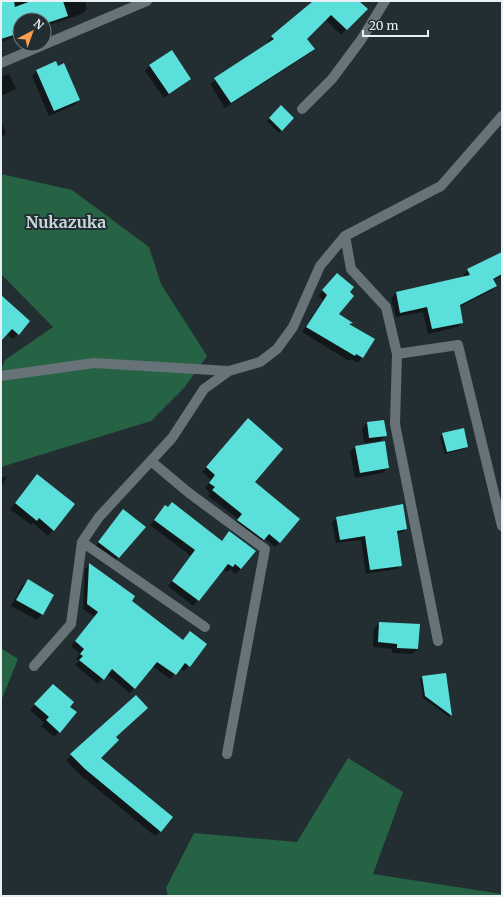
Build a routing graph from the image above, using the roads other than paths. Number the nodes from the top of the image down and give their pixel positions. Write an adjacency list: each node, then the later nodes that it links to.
1 (147, 1): 3 (street)
2 (385, 1): 4 (street)
3 (1, 63)
4 (302, 109)
5 (502, 116): 6 (street)
6 (345, 236): 7 (street); 8 (street)
7 (397, 354): 11 (street); 14 (street)
8 (229, 371): 9 (street); 10 (street)
9 (1, 376)
10 (152, 462): 12 (street); 16 (street)
11 (502, 526)
12 (82, 542): 13 (street); 15 (street)
13 (205, 626)
14 (438, 641)
15 (34, 666)
16 (227, 754)

